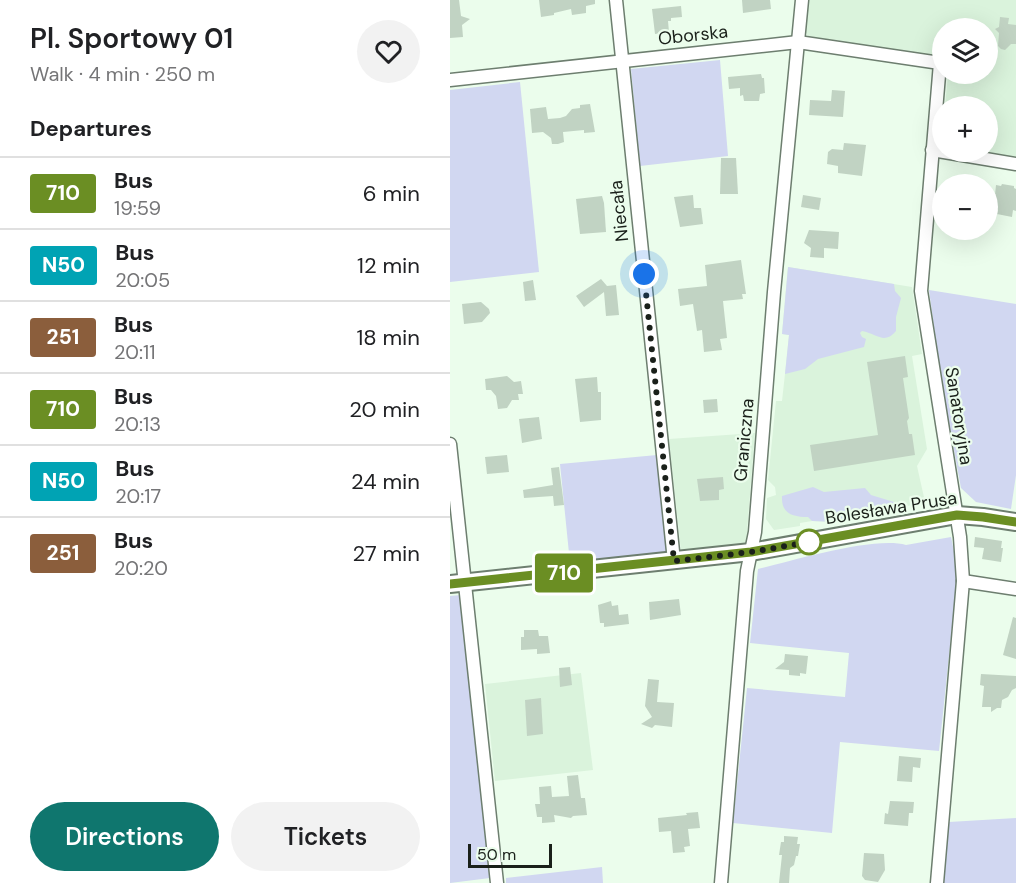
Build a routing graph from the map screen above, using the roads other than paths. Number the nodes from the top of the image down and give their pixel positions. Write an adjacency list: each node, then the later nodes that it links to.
1 (616, 0): 4 (street, Niecała)
2 (802, 0): 3 (street, Graniczna)
3 (798, 42): 4 (street, Oborska); 5 (street, Oborska); 13 (street, Graniczna)
4 (622, 61): 6 (street, Oborska); 14 (street, Niecała)
5 (932, 62)
6 (450, 80)
7 (932, 150): 11 (street, Sanatoryjna)
8 (998, 161): 9 (street)
9 (1016, 164)
10 (450, 444): 16 (street)
11 (957, 515): 12 (street, Bolesława Prusa); 13 (street, Bolesława Prusa); 15 (street, Sanatoryjna)
12 (1016, 522)
13 (751, 552): 14 (street, Bolesława Prusa); 19 (street, Graniczna)
14 (674, 561): 16 (street, Bolesława Prusa)
15 (963, 581): 17 (street); 20 (street, Sanatoryjna)
16 (457, 584): 18 (street)
17 (1016, 589)
18 (497, 883)
19 (721, 883)
20 (937, 883)

